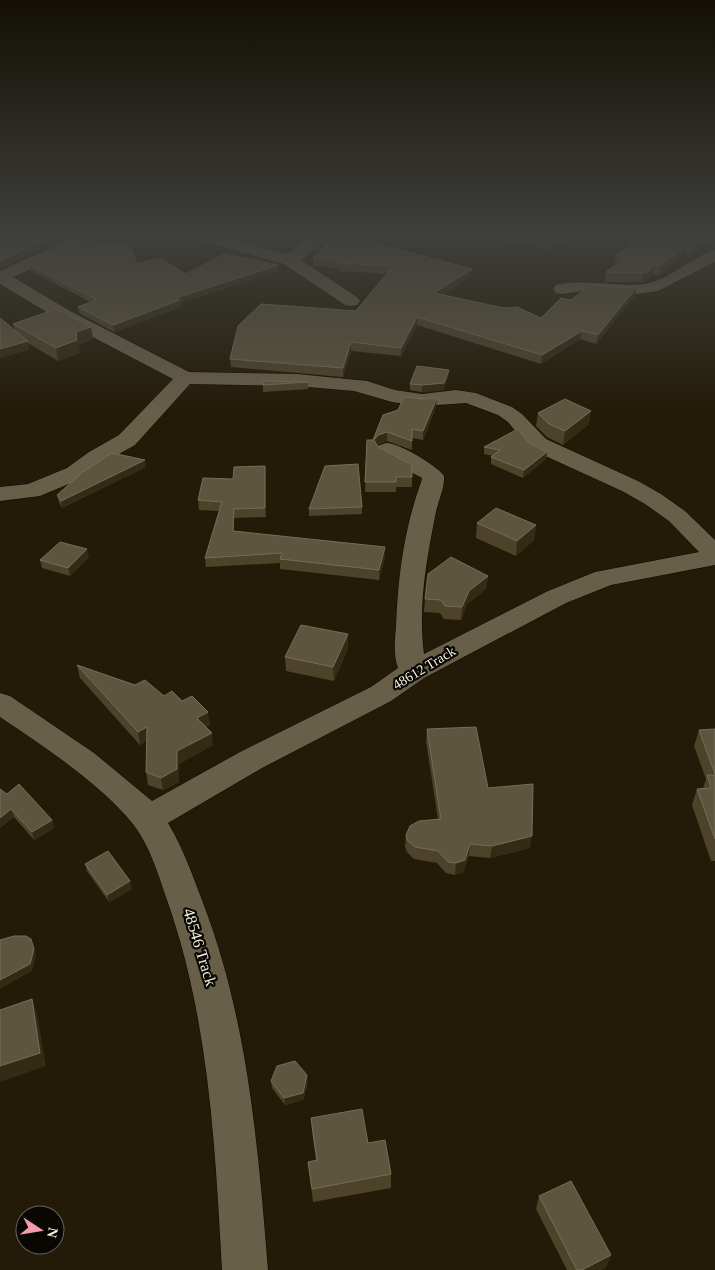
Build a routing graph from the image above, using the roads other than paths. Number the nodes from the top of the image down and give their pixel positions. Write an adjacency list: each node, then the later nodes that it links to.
1 (34, 294): 4 (street)
2 (340, 294): 3 (street)
3 (350, 301)
4 (185, 378): 6 (street); 7 (street)
5 (387, 450): 8 (street)
6 (0, 494)
7 (715, 555): 8 (street, 48612 Track)
8 (414, 672): 10 (street, 48612 Track)
9 (0, 703): 10 (street, 48546 Track)
10 (148, 819): 11 (street, 48546 Track)
11 (245, 1270)

